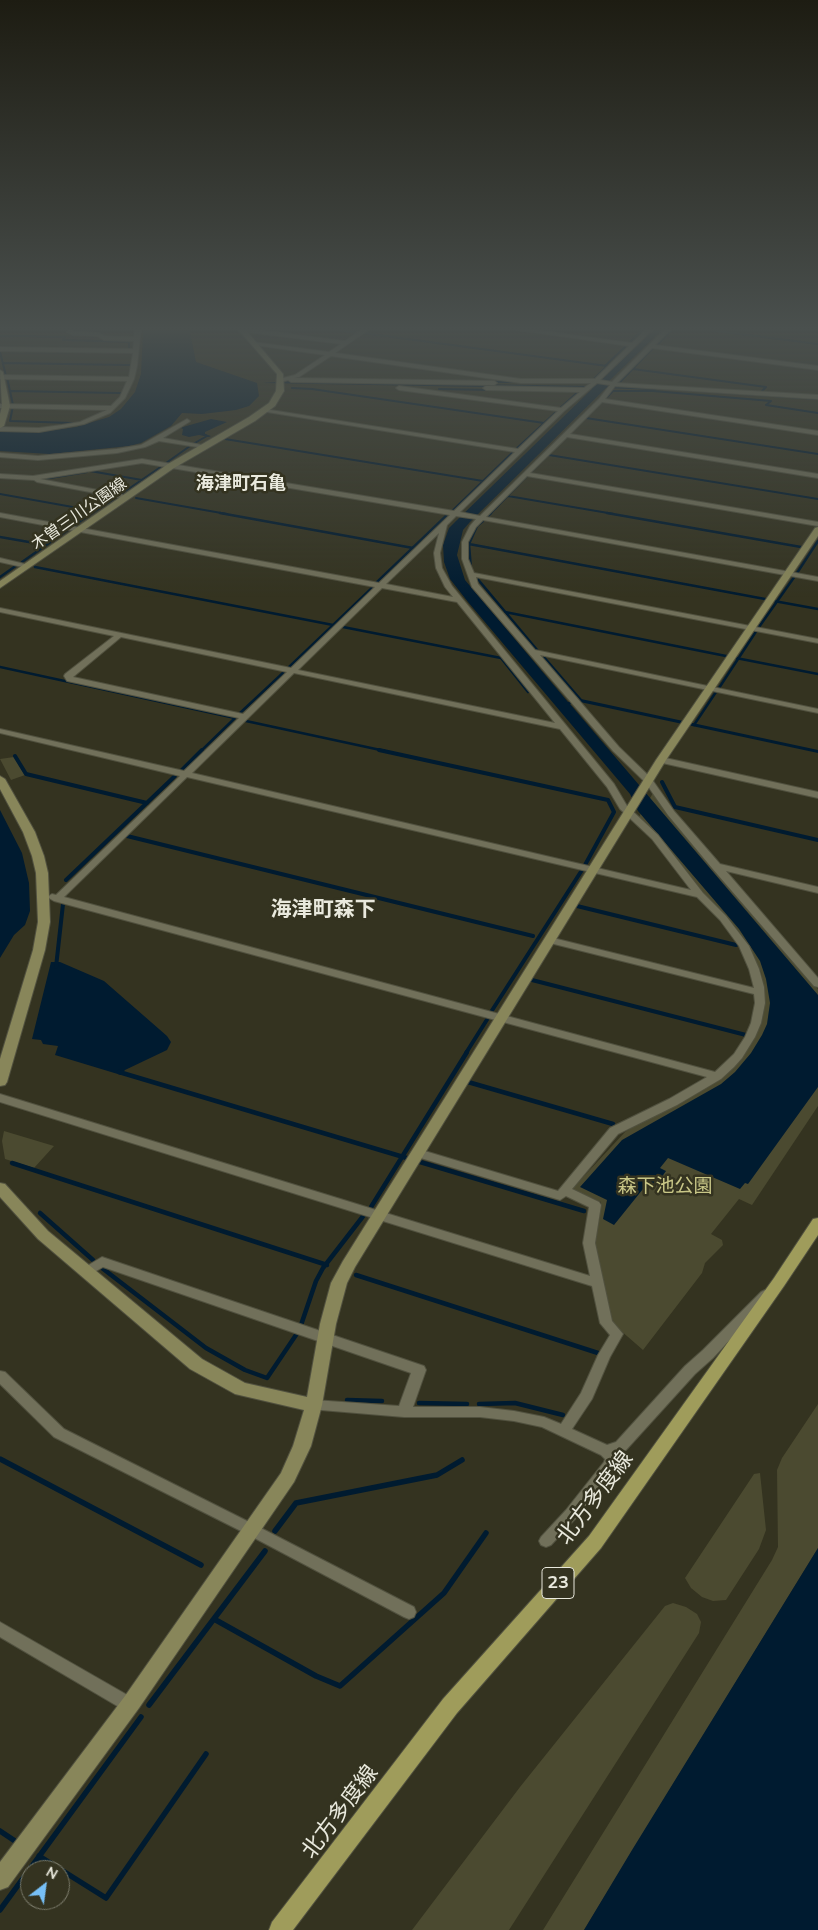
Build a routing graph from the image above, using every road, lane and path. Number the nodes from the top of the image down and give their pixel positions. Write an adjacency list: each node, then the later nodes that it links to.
1 (94, 418): 8 (street)
2 (252, 418): 12 (street, 木曽三川公園線)
3 (310, 418): 13 (street)
4 (554, 418): 13 (street)
5 (582, 418): 10 (street)
6 (720, 418): 9 (street)
7 (187, 422): 11 (street)
8 (0, 427)
9 (818, 433)
10 (564, 435): 16 (street); 18 (street)
11 (158, 439): 12 (street); 14 (street)
12 (202, 447): 15 (street, 木曽三川公園線)
13 (520, 450): 21 (street)
14 (0, 456)
15 (172, 466): 19 (street); 20 (street, 木曽三川公園線); 21 (street)
16 (525, 474): 23 (street); 24 (street)
17 (0, 476): 19 (street)
18 (818, 476)
19 (33, 478): 20 (street)
20 (127, 497): 26 (street, 木曽三川公園線)
21 (456, 514): 23 (street); 25 (street)
22 (0, 515): 26 (street)
23 (479, 517): 30 (street); 31 (street)
24 (818, 524)
25 (444, 526): 34 (street); 35 (street)
26 (79, 530): 29 (street, 木曽三川公園線); 34 (street)
27 (818, 530): 30 (street)
28 (0, 560): 29 (street)
29 (28, 566): 33 (street, 木曽三川公園線)
30 (788, 573): 32 (street); 37 (street)
31 (470, 574): 37 (street); 40 (street)
32 (818, 579)
33 (0, 585)
34 (380, 586): 35 (street); 41 (street)
35 (458, 600): 45 (street)
36 (0, 610): 38 (street)
37 (751, 628): 39 (street); 42 (street)
38 (120, 635): 41 (street); 44 (street)
39 (818, 641)
40 (534, 652): 42 (street); 50 (street)
41 (292, 671): 44 (street); 45 (street)
42 (710, 688): 43 (street); 47 (street)
43 (818, 711)
44 (244, 717): 48 (street)
45 (563, 727): 52 (street)
46 (0, 731): 48 (street)
47 (661, 760): 50 (street); 51 (street)
48 (186, 774): 54 (street); 58 (street)
49 (0, 779): 56 (street)
50 (648, 782): 52 (street); 53 (street)
51 (818, 795)
52 (629, 811): 54 (street); 57 (street)
53 (715, 866): 55 (street); 60 (street)
54 (592, 869): 57 (street); 59 (street)
55 (818, 890)
56 (44, 894): 58 (street); 64 (street)
57 (700, 895): 61 (street)
58 (57, 899): 62 (street)
59 (549, 940): 61 (street); 62 (street)
60 (818, 984)
61 (759, 992): 63 (street)
62 (501, 1018): 63 (street); 66 (street)
63 (717, 1076): 68 (street)
64 (0, 1082)
65 (0, 1098): 69 (street)
66 (416, 1157): 68 (street); 69 (street)
67 (0, 1188): 71 (street)
68 (565, 1191): 73 (street)
69 (378, 1215): 73 (street); 74 (street)
70 (818, 1223): 72 (main road, 北方多度線 / 23)
71 (86, 1272): 74 (street); 76 (street)
72 (779, 1282): 79 (street); 86 (main road, 北方多度線 / 23)
73 (598, 1283): 78 (street)
74 (326, 1338): 76 (street); 77 (street)
75 (0, 1376): 80 (street)
76 (314, 1405): 77 (street); 80 (street)
77 (404, 1412): 78 (street)
78 (564, 1431): 79 (street)
79 (606, 1451): 81 (street)
80 (250, 1529): 82 (street); 84 (street)
81 (546, 1541)
82 (409, 1612)
83 (0, 1629): 84 (street)
84 (130, 1705): 85 (street)
85 (0, 1880)
86 (280, 1930)

